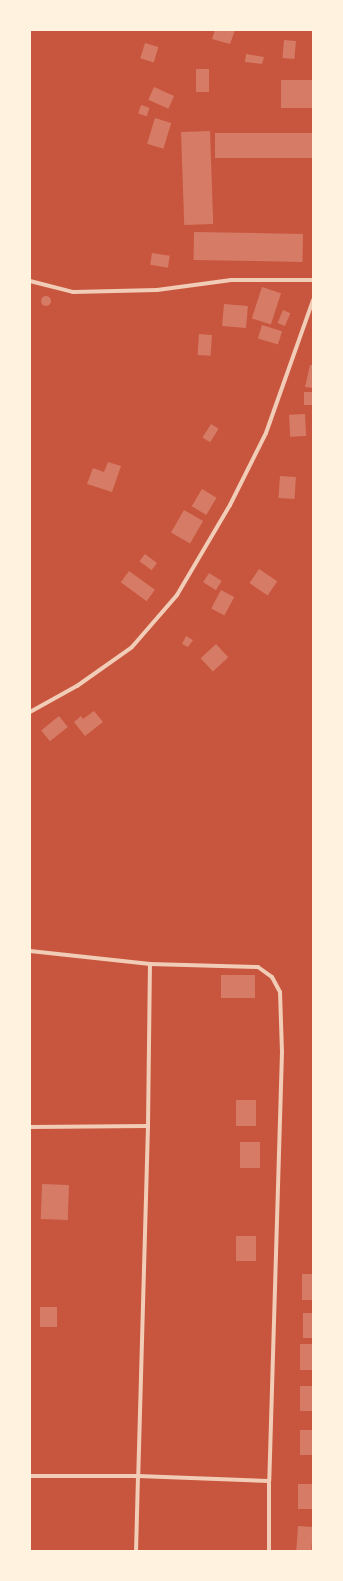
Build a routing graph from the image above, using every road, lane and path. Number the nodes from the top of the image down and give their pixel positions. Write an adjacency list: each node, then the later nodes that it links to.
1 (313, 280): 2 (street)
2 (30, 281)
3 (313, 300): 4 (street)
4 (30, 712)
5 (30, 951): 6 (street)
6 (150, 964): 7 (street); 11 (street)
7 (148, 1126): 8 (street); 10 (street)
8 (30, 1127)
9 (30, 1476): 10 (street)
10 (138, 1476): 11 (street); 12 (street)
11 (269, 1482): 13 (street)
12 (136, 1551)
13 (269, 1551)

